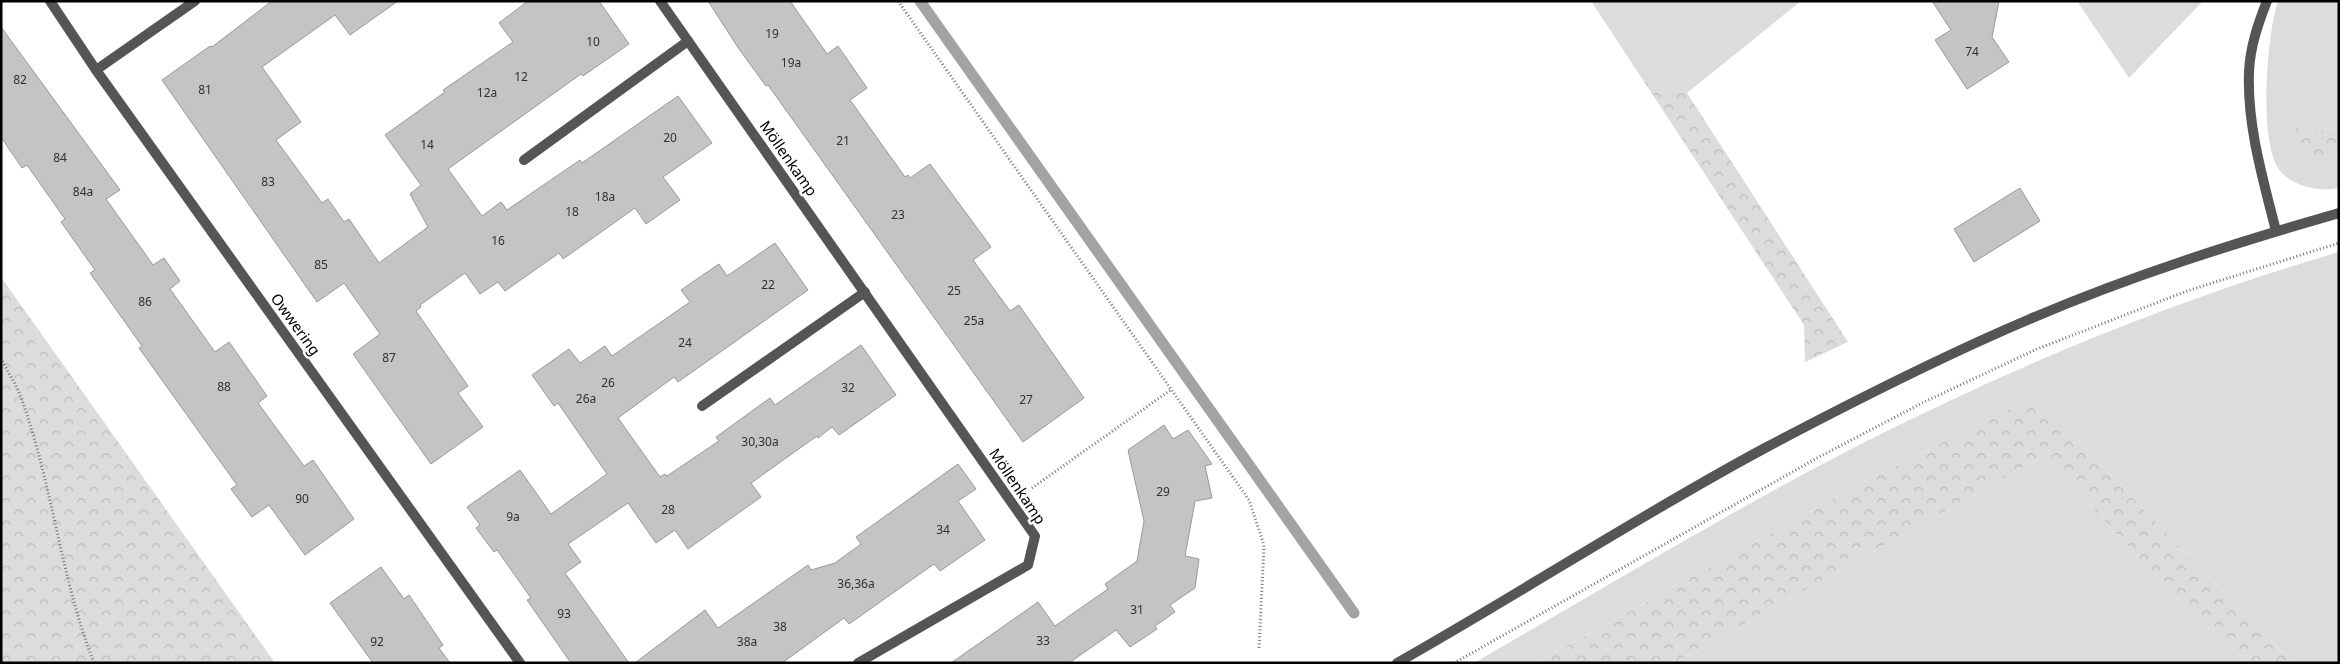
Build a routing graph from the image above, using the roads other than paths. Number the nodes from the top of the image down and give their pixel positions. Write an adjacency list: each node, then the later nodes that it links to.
1 (50, 1): 6 (street, Owwering)
2 (195, 1): 6 (street)
3 (660, 1): 5 (street, Möllenkamp)
4 (2267, 1): 9 (street)
5 (688, 41): 7 (street); 10 (street, Möllenkamp)
6 (96, 70): 12 (street, Owwering)
7 (524, 160)
8 (2339, 212): 9 (street)
9 (2276, 231): 14 (street)
10 (866, 292): 11 (street); 13 (street, Möllenkamp)
11 (702, 406)
12 (520, 663)
13 (858, 663)
14 (1397, 663)

